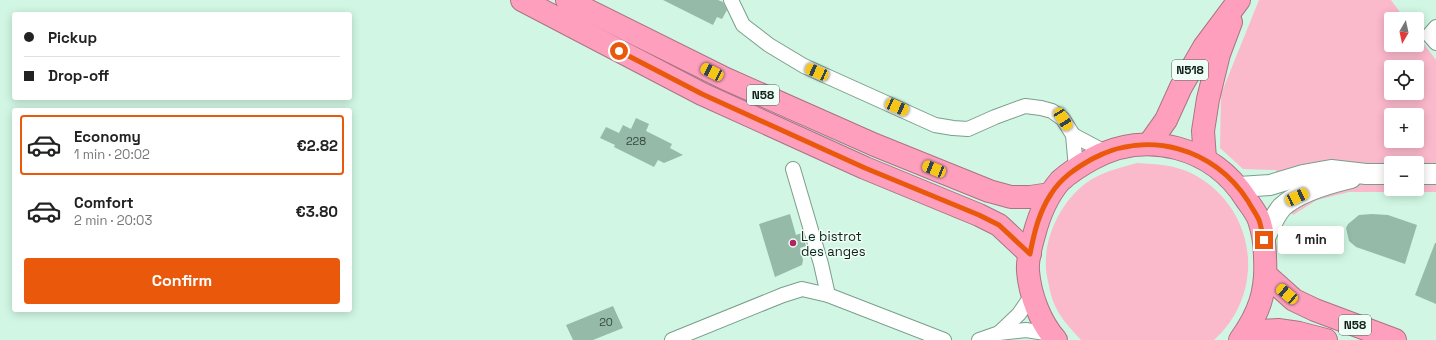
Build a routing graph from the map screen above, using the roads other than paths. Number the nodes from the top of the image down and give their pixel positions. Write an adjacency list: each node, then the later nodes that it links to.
1 (522, 0): 20 (highway, N58)
2 (567, 0): 18 (highway, N58)
3 (731, 0): 7 (street)
4 (1240, 0): 8 (highway, N518); 10 (highway, N518)
5 (1436, 27): 6 (street)
6 (1436, 43)
7 (1073, 135): 9 (street); 11 (street)
8 (1149, 144): 9 (highway); 10 (highway)
9 (1105, 152): 11 (highway)
10 (1205, 159): 17 (highway)
11 (1076, 168): 18 (highway)
12 (793, 169): 22 (street)
13 (1366, 174): 14 (street); 17 (street); 19 (street)
14 (1384, 174)
15 (1424, 174): 16 (street)
16 (1436, 174)
17 (1239, 187): 19 (highway)
18 (1050, 194): 20 (highway)
19 (1264, 240): 21 (highway)
20 (1030, 254): 23 (highway)
21 (1266, 275): 25 (highway); 31 (highway, N58)
22 (828, 295): 27 (street); 28 (street)
23 (1032, 295): 24 (street); 26 (highway)
24 (999, 332): 26 (street); 29 (street)
25 (1243, 336): 30 (highway, N58)
26 (1053, 337)
27 (672, 340)
28 (944, 340)
29 (979, 340)
30 (1326, 340)
31 (1395, 340)

